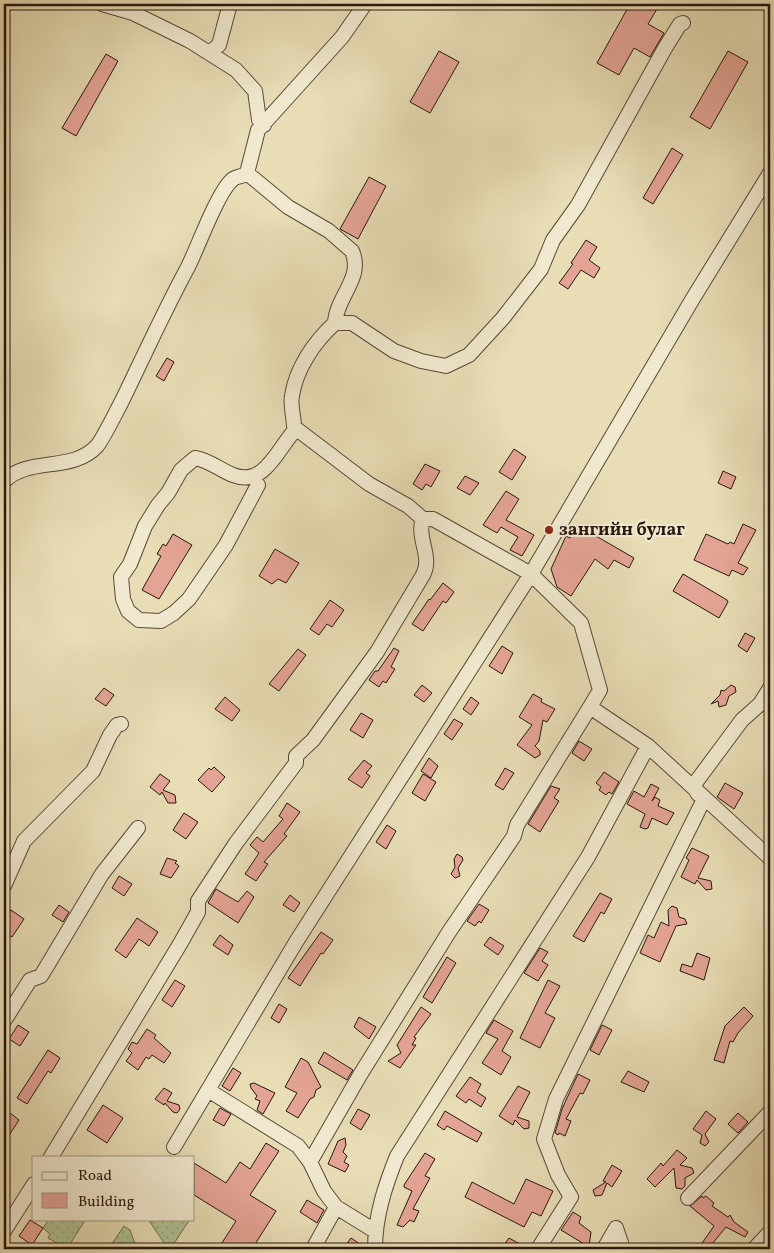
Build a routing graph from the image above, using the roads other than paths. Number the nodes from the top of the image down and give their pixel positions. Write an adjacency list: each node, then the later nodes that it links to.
1 (102, 4): 5 (street)
2 (230, 4): 5 (street)
3 (365, 4): 6 (street)
4 (683, 23): 9 (street)
5 (209, 52): 6 (street)
6 (264, 124): 7 (street)
7 (247, 173): 9 (street); 11 (street)
8 (770, 173): 14 (street)
9 (335, 323): 10 (street)
10 (296, 430): 12 (street); 13 (street)
11 (4, 481)
12 (258, 485)
13 (424, 519): 14 (street); 27 (street)
14 (530, 574): 16 (street); 24 (street)
15 (770, 688): 19 (street)
16 (590, 707): 18 (street); 28 (street)
17 (121, 724): 22 (street)
18 (648, 746): 19 (street); 33 (street)
19 (701, 797): 21 (street); 37 (street)
20 (138, 828): 23 (street)
21 (770, 858)
22 (4, 886)
23 (4, 1021)
24 (208, 1090): 26 (street); 28 (street)
25 (770, 1112): 30 (street)
26 (174, 1147)
27 (52, 1156)
28 (310, 1162): 31 (street)
29 (32, 1187): 32 (street)
30 (688, 1198)
31 (336, 1208): 33 (street); 35 (street)
32 (4, 1231)
33 (375, 1231): 36 (street)
34 (770, 1232): 40 (street)
35 (313, 1249)
36 (375, 1249)
37 (538, 1249)
38 (604, 1249): 39 (street)
39 (623, 1249)
40 (754, 1249)

